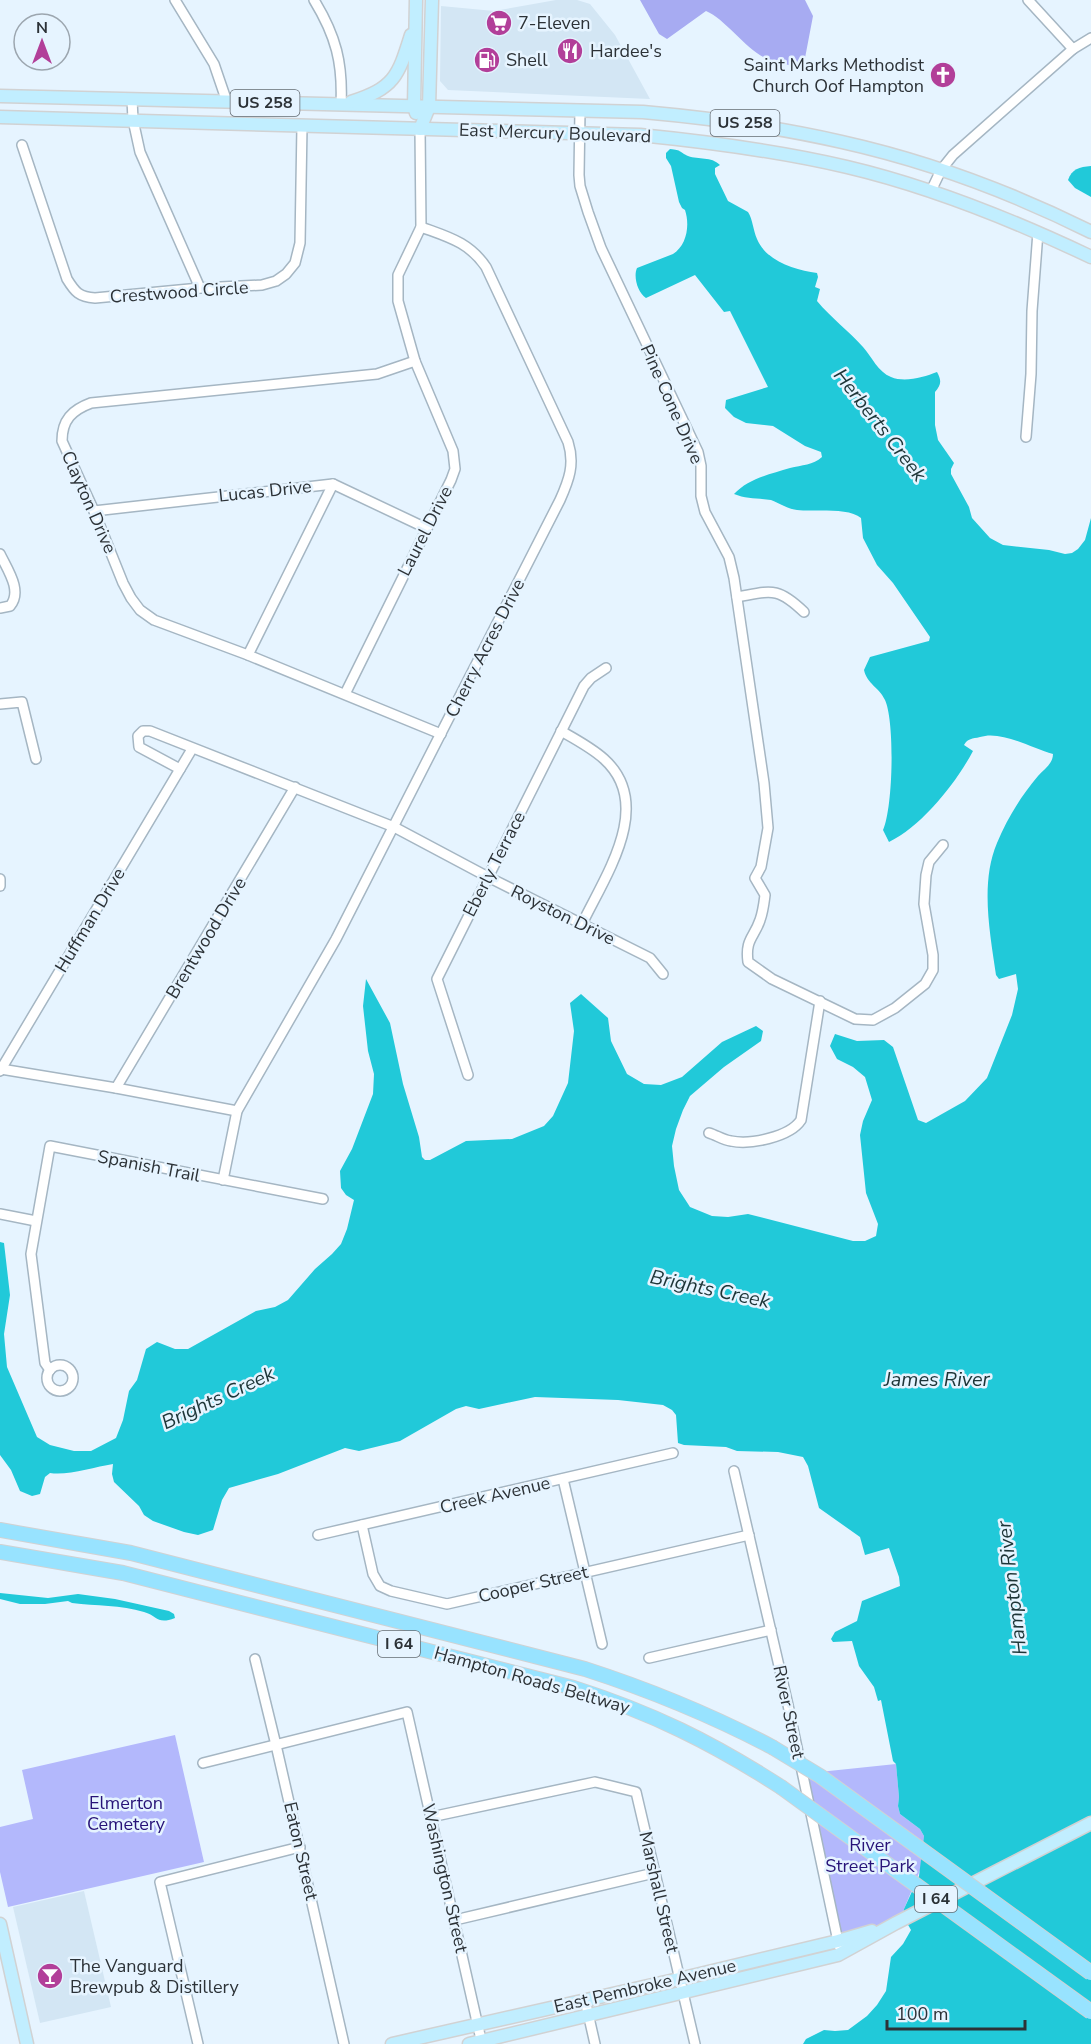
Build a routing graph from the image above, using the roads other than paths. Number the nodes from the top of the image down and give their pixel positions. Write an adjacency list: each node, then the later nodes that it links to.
1 (175, 0): 11 (street)
2 (314, 0): 12 (street)
3 (416, 0): 6 (main road)
4 (432, 0): 14 (main road)
5 (1028, 0): 8 (street)
6 (415, 19): 12 (main road); 13 (main road)
7 (1091, 38): 8 (street)
8 (1073, 49): 24 (street)
9 (0, 95): 10 (main road, East Mercury Boulevard / US 258)
10 (132, 99): 11 (main road, East Mercury Boulevard / US 258); 18 (street)
11 (227, 102): 12 (main road, East Mercury Boulevard / US 258)
12 (341, 105): 13 (main road, East Mercury Boulevard / US 258)
13 (414, 106): 14 (main road, East Mercury Boulevard / US 258); 21 (main road)
14 (429, 107): 15 (main road, East Mercury Boulevard / US 258); 21 (main road)
15 (580, 110): 22 (street, Pine Cone Drive); 24 (main road, East Mercury Boulevard / US 258)
16 (0, 117): 17 (main road, East Mercury Boulevard / US 258)
17 (69, 119): 18 (main road, East Mercury Boulevard / US 258); 19 (main road)
18 (133, 120): 20 (main road, East Mercury Boulevard / US 258); 30 (street)
19 (0, 125)
20 (302, 126): 21 (main road, East Mercury Boulevard / US 258); 30 (street, Crestwood Circle)
21 (420, 129): 22 (main road, East Mercury Boulevard / US 258); 26 (street)
22 (580, 132): 25 (main road, East Mercury Boulevard / US 258); 37 (street, Pine Cone Drive)
23 (22, 145): 30 (street, Crestwood Circle)
24 (941, 170): 25 (street); 28 (main road, East Mercury Boulevard / US 258)
25 (931, 191): 27 (main road, East Mercury Boulevard / US 258)
26 (421, 228): 31 (street, Laurel Drive); 45 (street, Cherry Acres Drive)
27 (1038, 232): 29 (main road, East Mercury Boulevard / US 258); 32 (street)
28 (1091, 232)
29 (1091, 257)
30 (200, 288)
31 (414, 361): 34 (street, Clayton Drive); 35 (street, Laurel Drive)
32 (1026, 437)
33 (333, 483): 34 (street, Lucas Drive); 35 (street, Lucas Drive); 40 (street)
34 (94, 511): 40 (street, Clayton Drive)
35 (426, 528): 42 (street, Laurel Drive)
36 (0, 554): 38 (street)
37 (737, 597): 39 (street); 55 (street, Pine Cone Drive)
38 (0, 608)
39 (804, 612)
40 (248, 655): 42 (street, Clayton Drive)
41 (606, 668): 44 (street, Eberly Terrace)
42 (345, 694): 45 (street, Clayton Drive)
43 (0, 704): 47 (street)
44 (561, 730): 52 (street, Eberly Terrace); 53 (street)
45 (441, 734): 50 (street, Cherry Acres Drive)
46 (192, 749): 48 (street, Huffman Drive); 48 (street); 49 (street)
47 (36, 759)
48 (180, 769): 56 (street, Huffman Drive)
49 (295, 787): 50 (street); 58 (street, Brentwood Drive)
50 (394, 827): 52 (street, Royston Drive); 59 (street, Cherry Acres Drive)
51 (943, 845): 55 (street)
52 (488, 878): 53 (street, Royston Drive); 57 (street, Eberly Terrace)
53 (582, 924): 54 (street, Royston Drive)
54 (663, 974)
55 (820, 1001): 60 (street)
56 (1, 1070): 58 (street)
57 (468, 1075)
58 (116, 1088): 59 (street)
59 (237, 1111): 61 (street, Cherry Acres Drive)
60 (708, 1133)
61 (223, 1180): 62 (street, Spanish Trail); 64 (street, Spanish Trail)
62 (323, 1199)
63 (0, 1214): 64 (street)
64 (36, 1221): 65 (street, Spanish Trail)
65 (50, 1370)
66 (673, 1453): 68 (street, Creek Avenue)
67 (734, 1471): 71 (street, River Street)
68 (563, 1479): 69 (street, Creek Avenue); 74 (street)
69 (362, 1525): 72 (street, Creek Avenue); 74 (street, Cooper Street)
70 (0, 1530): 90 (highway, Hampton Roads Beltway / I 64, bridge)
71 (749, 1535): 74 (street, Cooper Street); 75 (street, River Street)
72 (318, 1536)
73 (0, 1552): 94 (highway, Hampton Roads Beltway / I 64, bridge)
74 (585, 1572): 76 (street)
75 (771, 1630): 77 (street); 88 (street, River Street)
76 (602, 1644)
77 (649, 1658)
78 (255, 1659): 79 (street, Eaton Street)
79 (276, 1745): 80 (street); 81 (street, Washington Street); 83 (street, Eaton Street)
80 (203, 1762)
81 (430, 1818): 84 (street, Marshall Street); 85 (street, Washington Street)
82 (1091, 1823): 86 (main road, East Pembroke Avenue, bridge)
83 (300, 1847): 99 (street); 100 (street, Eaton Street)
84 (654, 1873): 85 (street); 91 (street, Marshall Street)
85 (455, 1920): 96 (street, Washington Street)
86 (896, 1923): 88 (main road, East Pembroke Avenue); 89 (main road, East Pembroke Avenue)
87 (0, 1924): 98 (main road)
88 (838, 1941): 89 (street, River Street); 91 (main road, East Pembroke Avenue)
89 (841, 1954): 92 (main road, East Pembroke Avenue)
90 (1091, 1973)
91 (679, 1979): 92 (street, Marshall Street); 93 (main road, East Pembroke Avenue)
92 (682, 1993): 95 (main road, East Pembroke Avenue); 103 (street, Marshall Street)
93 (585, 2000): 95 (street); 96 (main road, East Pembroke Avenue)
94 (1091, 2012)
95 (588, 2016): 97 (main road, East Pembroke Avenue); 102 (street)
96 (478, 2025): 97 (street, Washington Street); 101 (main road, East Pembroke Avenue)
97 (478, 2043)
98 (27, 2044)
99 (198, 2044)
100 (344, 2044)
101 (392, 2044)
102 (595, 2044)
103 (694, 2044)

